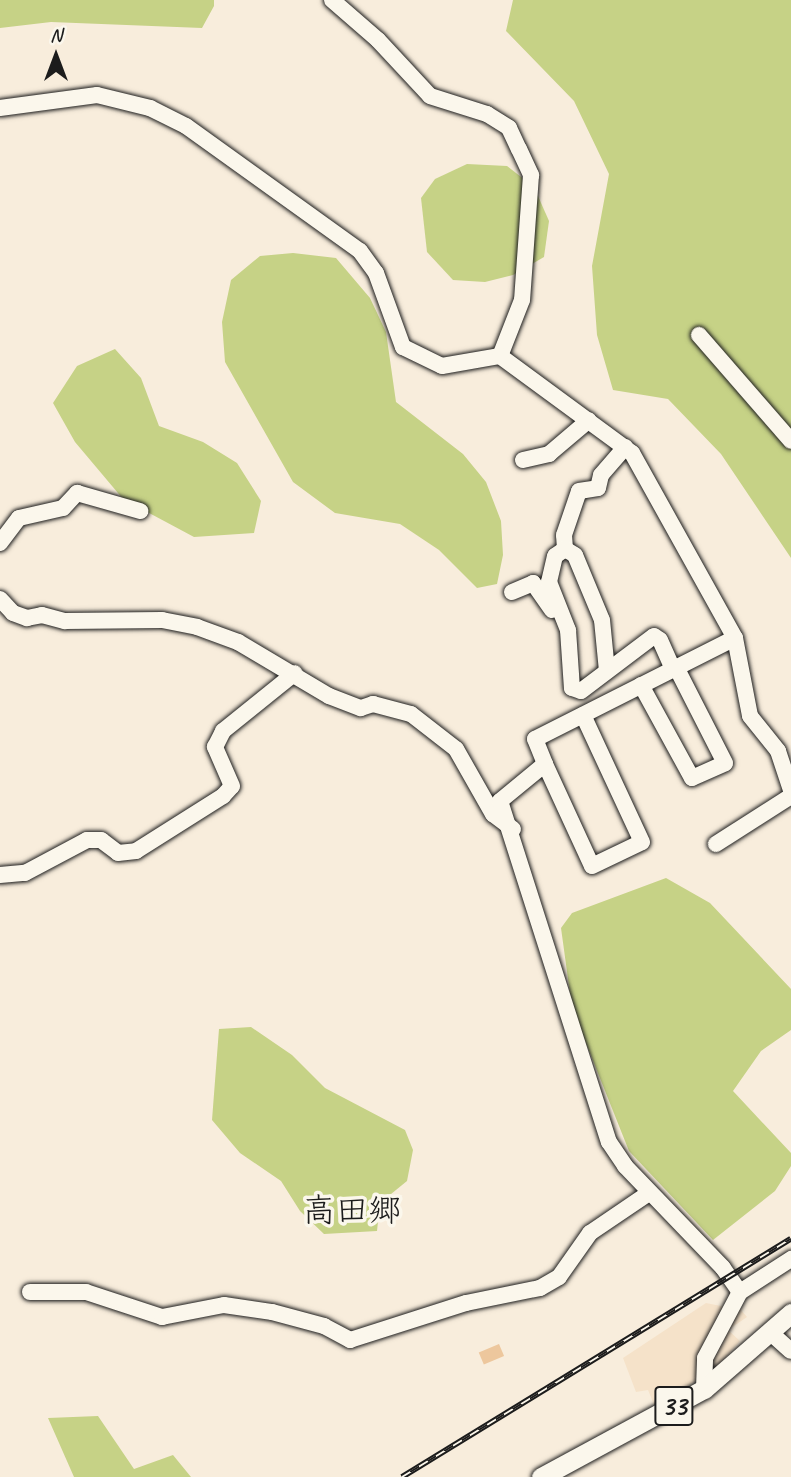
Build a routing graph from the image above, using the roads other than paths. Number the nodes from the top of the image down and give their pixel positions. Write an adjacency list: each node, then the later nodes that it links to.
1 (332, 0): 4 (street)
2 (0, 108): 4 (street)
3 (699, 335): 6 (street)
4 (500, 356): 5 (street)
5 (589, 421): 7 (street); 8 (street)
6 (791, 441)
7 (625, 447): 11 (street); 15 (street)
8 (523, 460)
9 (140, 511): 10 (street)
10 (0, 543)
11 (565, 550): 14 (street); 17 (street)
12 (512, 592): 14 (street)
13 (0, 599): 18 (street)
14 (568, 635): 17 (street)
15 (734, 638): 16 (street); 22 (street)
16 (675, 668): 17 (street); 19 (street); 19 (street)
17 (607, 671)
18 (295, 673): 24 (street); 26 (street)
19 (641, 685): 20 (street)
20 (583, 715): 21 (street); 21 (street)
21 (545, 764): 24 (street)
22 (791, 790)
23 (791, 796): 25 (street)
24 (513, 829): 27 (street)
25 (716, 844)
26 (0, 875)
27 (649, 1193): 29 (street); 30 (street)
28 (791, 1259): 29 (street)
29 (740, 1292): 34 (street)
30 (30, 1293)
31 (791, 1314): 32 (main road, 33)
32 (772, 1334): 33 (street); 34 (main road, 33)
33 (791, 1351)
34 (704, 1389): 35 (main road, 33)
35 (541, 1477)

